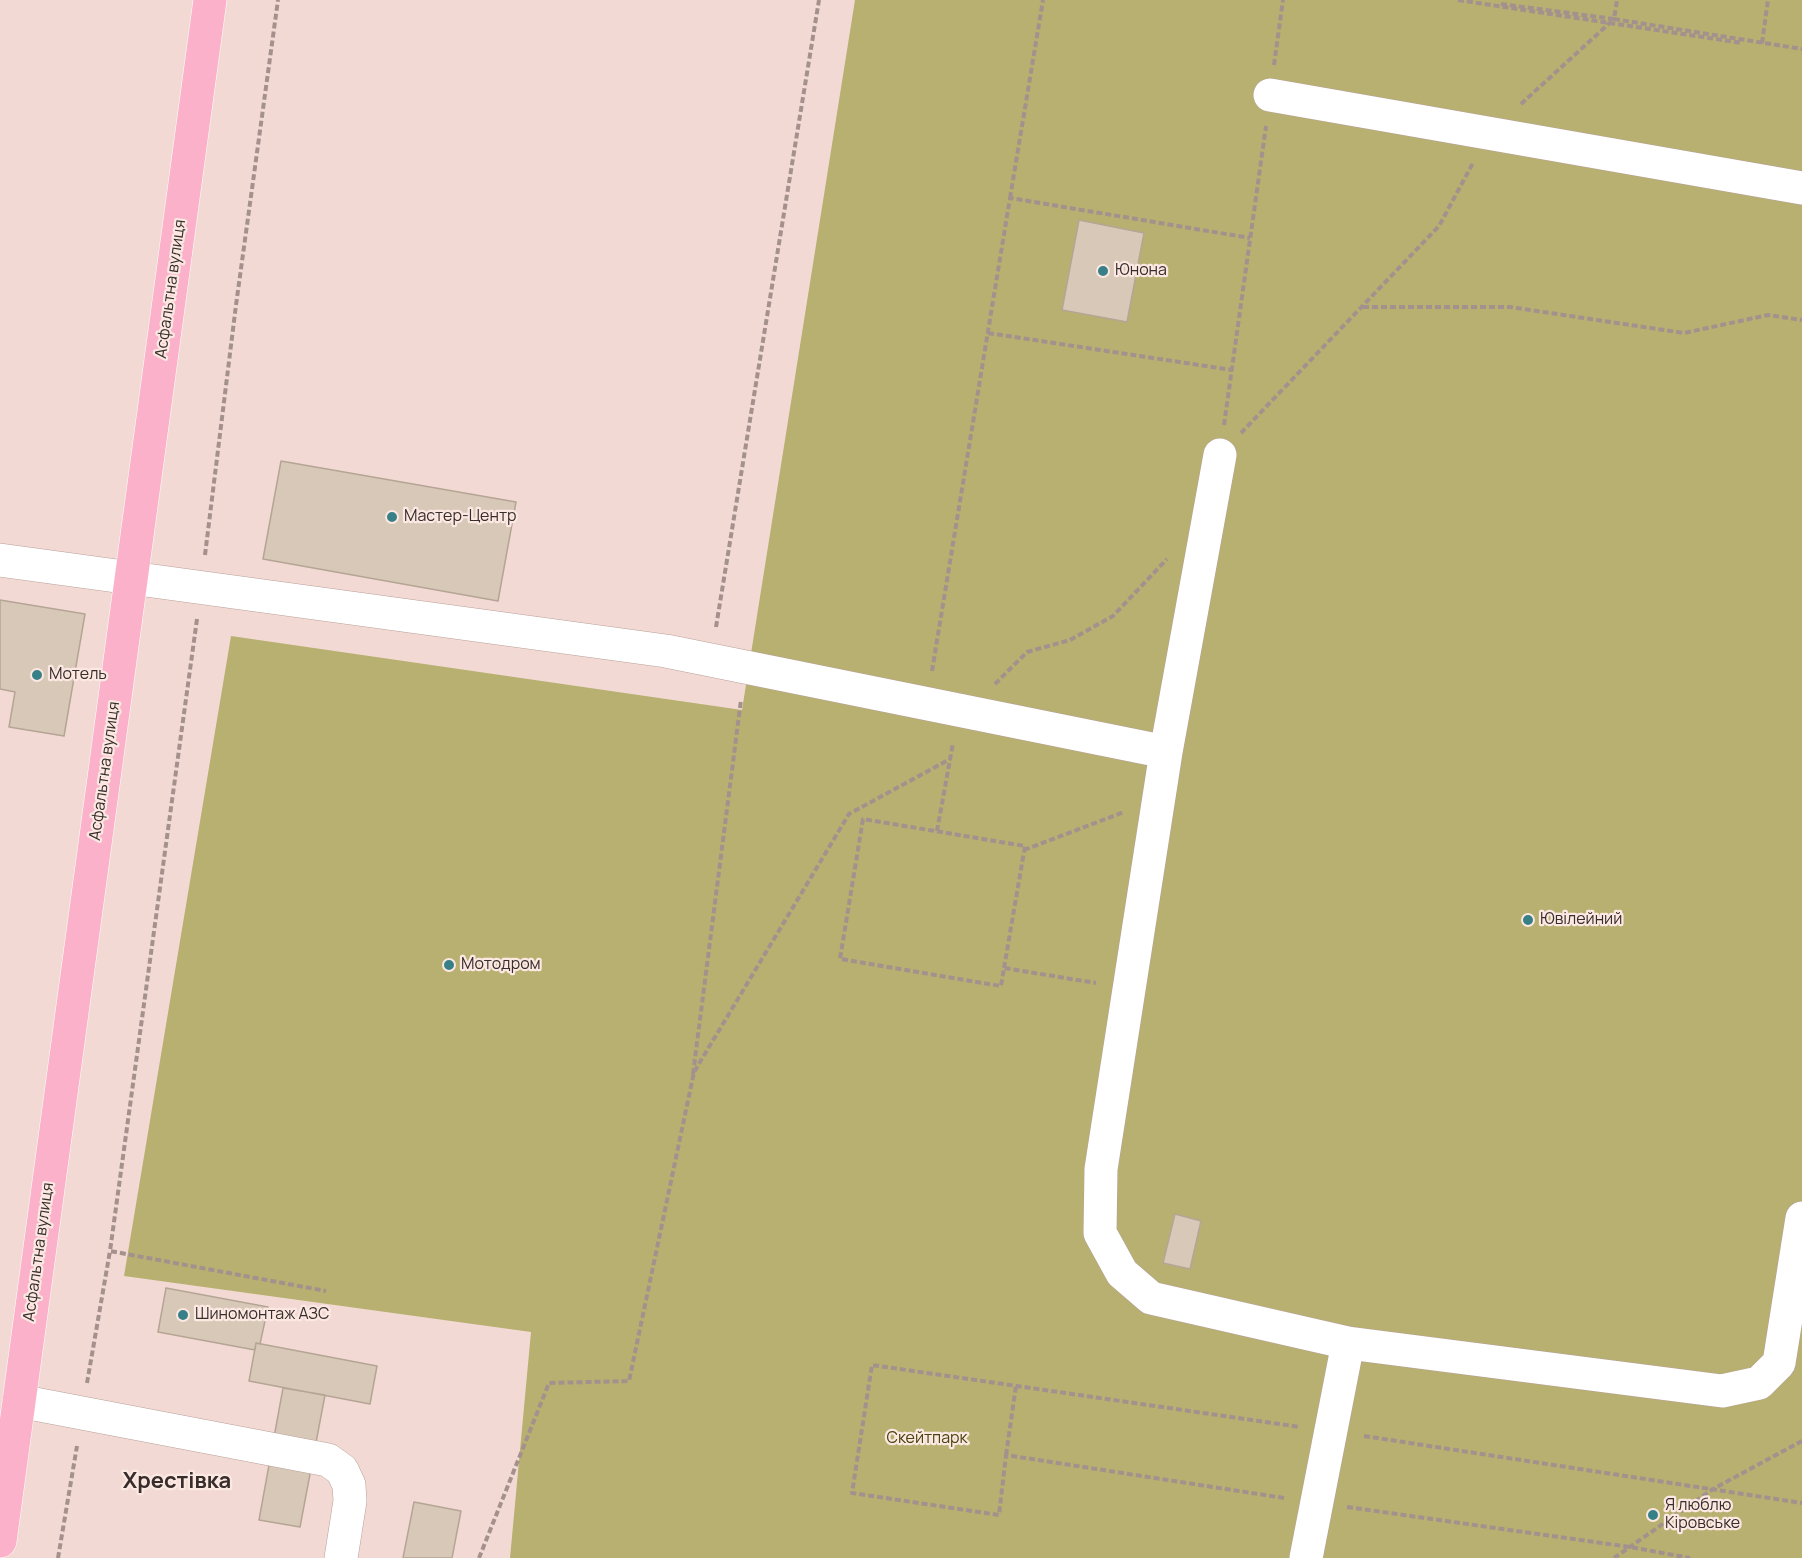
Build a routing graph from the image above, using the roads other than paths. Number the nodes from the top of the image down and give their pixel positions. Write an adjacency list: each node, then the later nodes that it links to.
1 (210, 0): 6 (main road, Асфальтна вулиця)
2 (1270, 95): 3 (street)
3 (1802, 188)
4 (1220, 455): 7 (street)
5 (0, 560): 6 (street)
6 (132, 578): 7 (street); 10 (main road, Асфальтна вулиця)
7 (1166, 752): 9 (street)
8 (1802, 1218): 9 (street)
9 (1348, 1343): 13 (street)
10 (19, 1401): 11 (main road, Асфальтна вулиця); 12 (street)
11 (0, 1541)
12 (341, 1558)
13 (1306, 1558)

